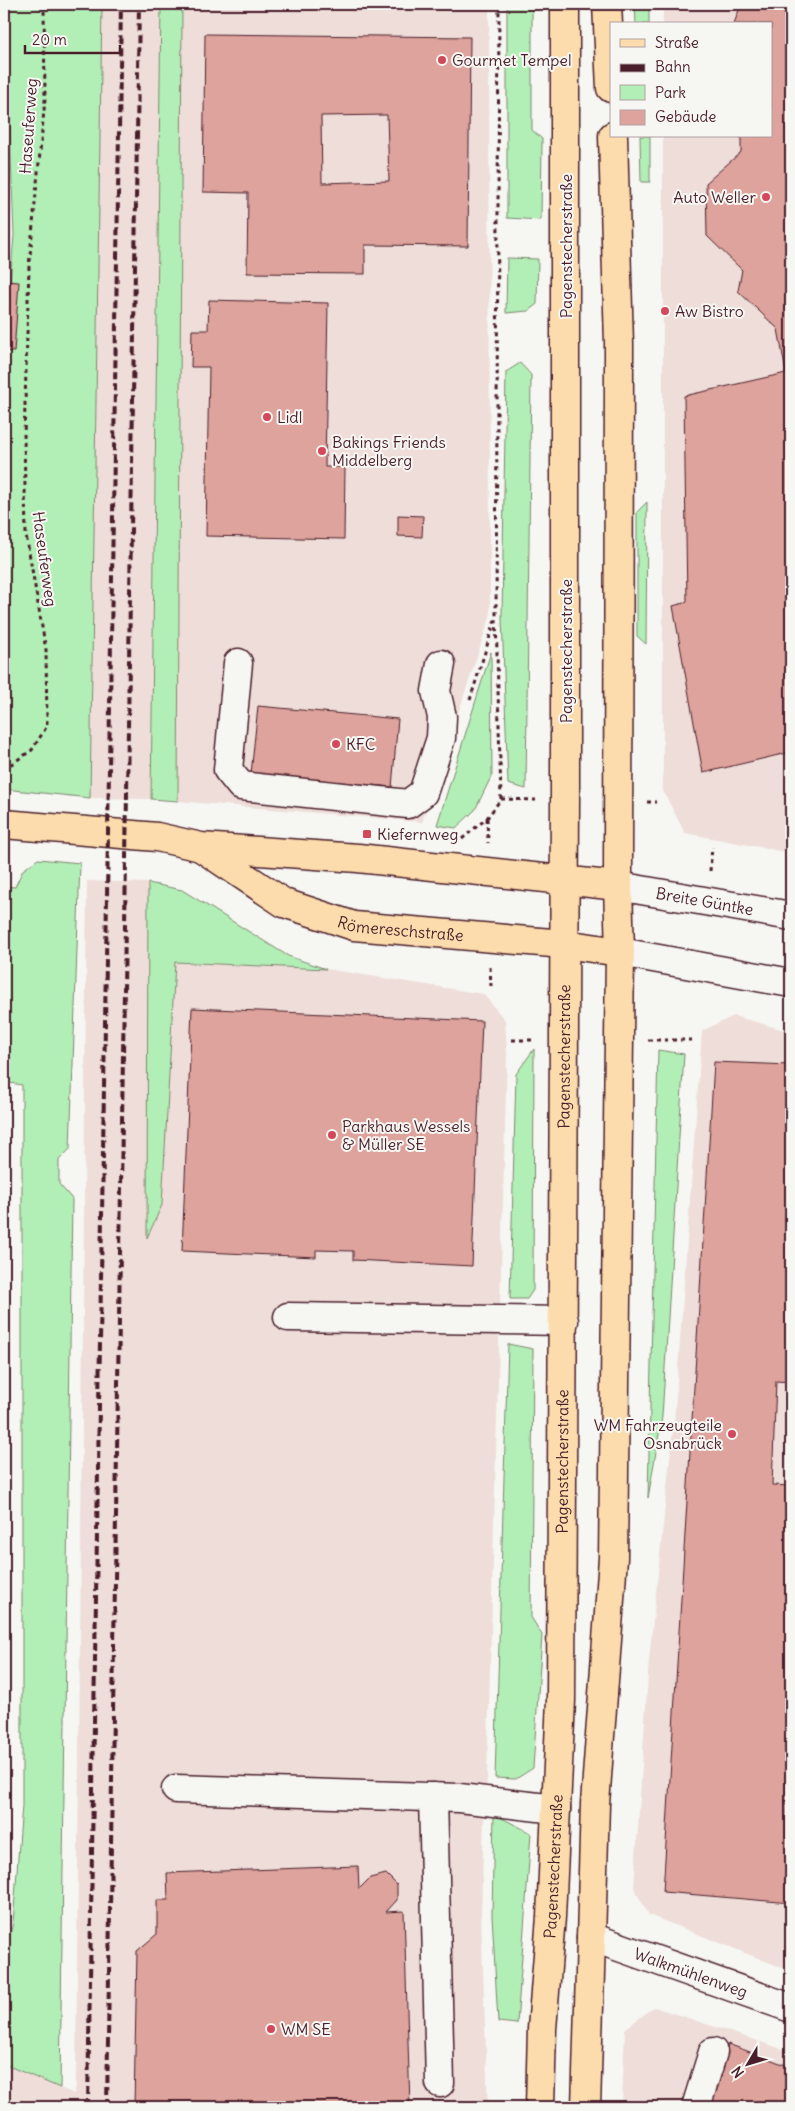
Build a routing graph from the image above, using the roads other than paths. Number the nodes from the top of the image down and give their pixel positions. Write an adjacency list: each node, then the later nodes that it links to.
1 (565, 4): 9 (main road, Pagenstecherstraße)
2 (607, 4): 3 (main road)
3 (610, 67)
4 (614, 138): 10 (main road)
5 (238, 663): 6 (street)
6 (441, 664)
7 (4, 824): 8 (main road, Römereschstraße)
8 (201, 847): 9 (main road, Römereschstraße); 12 (main road, Römereschstraße)
9 (565, 880): 10 (main road, Römereschstraße); 12 (main road, Pagenstecherstraße)
10 (618, 886): 11 (street, Breite Güntke); 13 (main road)
11 (791, 916)
12 (564, 944): 13 (main road, Römereschstraße); 16 (main road, Pagenstecherstraße)
13 (620, 952): 14 (street); 21 (main road)
14 (791, 983)
15 (288, 1317): 16 (street)
16 (564, 1321): 19 (main road, Pagenstecherstraße)
17 (176, 1789): 18 (street)
18 (433, 1797): 19 (street); 24 (street)
19 (556, 1809): 20 (main road, Pagenstecherstraße)
20 (551, 1917): 21 (main road); 25 (main road, Pagenstecherstraße)
21 (590, 1937): 22 (street, Walkmühlenweg); 26 (main road)
22 (791, 2008)
23 (713, 2052): 27 (street)
24 (440, 2083)
25 (540, 2107)
26 (586, 2107)
27 (696, 2107)

